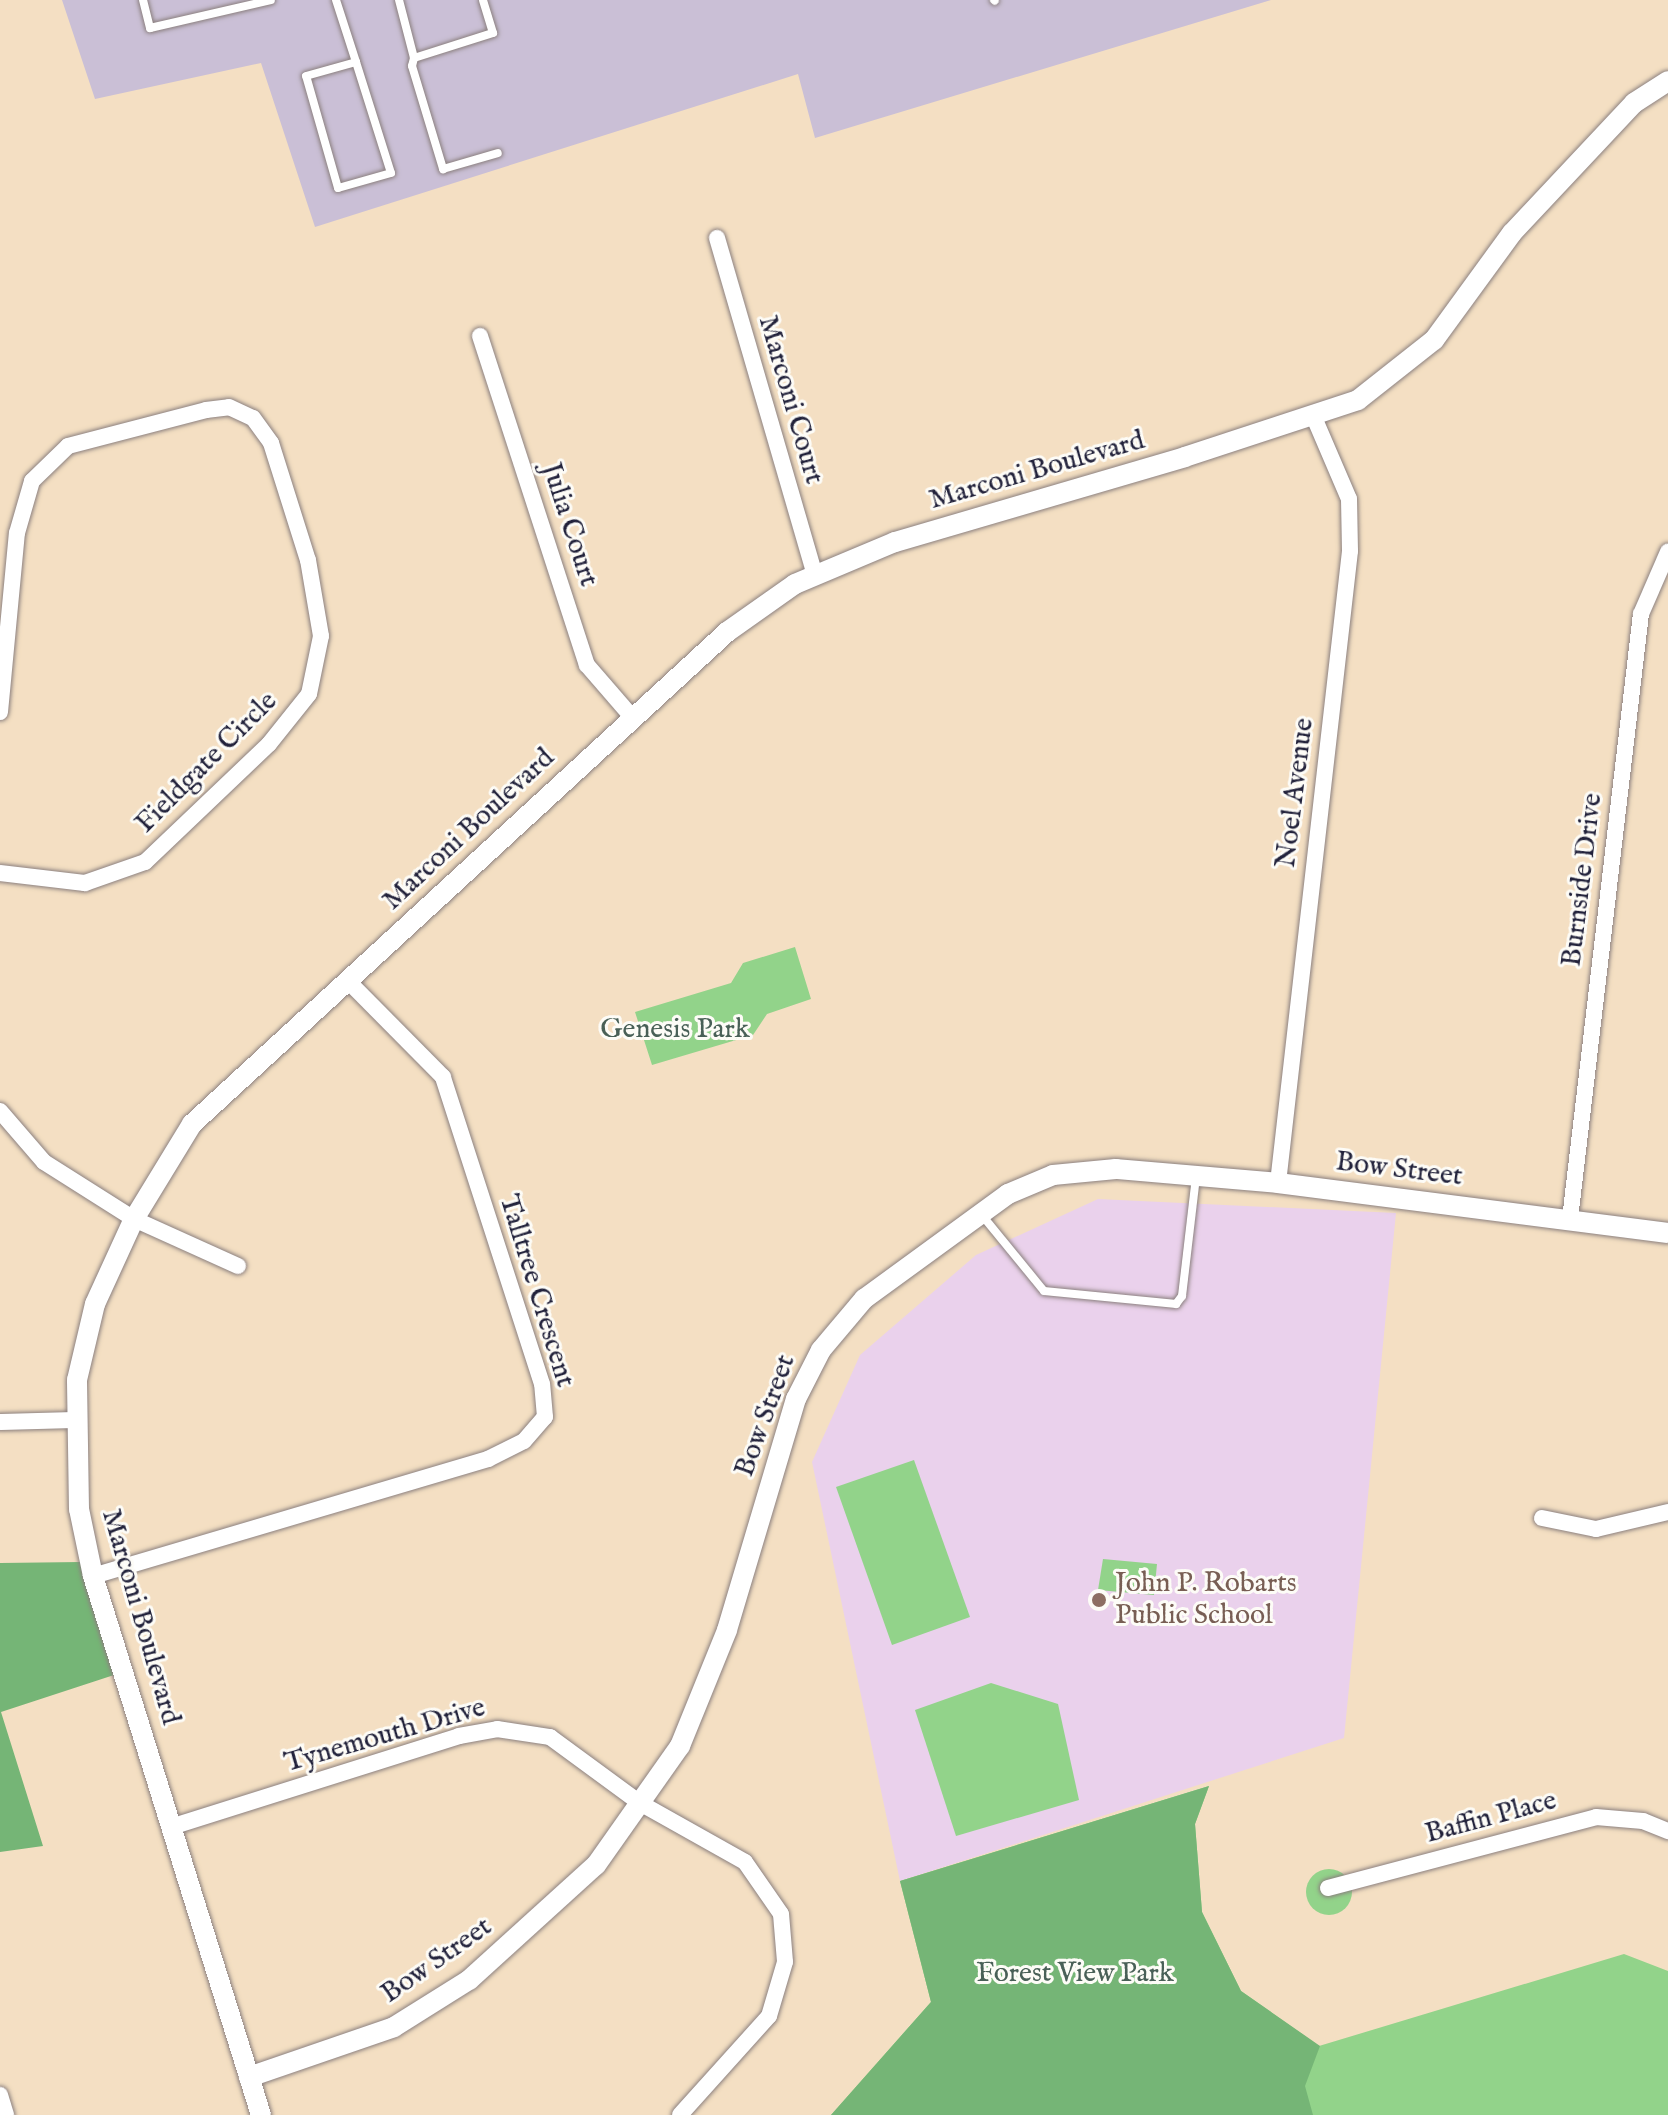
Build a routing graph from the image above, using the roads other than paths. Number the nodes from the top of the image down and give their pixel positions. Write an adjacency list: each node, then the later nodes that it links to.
1 (143, 0): 2 (lane)
2 (271, 0)
3 (336, 0): 7 (lane)
4 (399, 0): 6 (lane)
5 (483, 0): 6 (lane)
6 (414, 58): 9 (lane)
7 (356, 62): 7 (lane)
8 (1668, 81): 12 (street, Marconi Boulevard)
9 (498, 153)
10 (717, 238): 14 (street, Marconi Court)
11 (480, 336): 16 (street, Julia Court)
12 (1313, 415): 14 (street, Marconi Boulevard); 21 (street, Noel Avenue)
13 (1668, 552): 24 (street, Burnside Drive)
14 (815, 576): 16 (street, Marconi Boulevard)
15 (0, 712): 17 (street, Fieldgate Circle)
16 (632, 717): 18 (street, Marconi Boulevard)
17 (0, 873)
18 (348, 981): 23 (street, Marconi Boulevard); 31 (street, Talltree Crescent)
19 (0, 1111): 23 (street)
20 (1196, 1176): 21 (street, Bow Street); 22 (street, Bow Street); 22 (lane)
21 (1278, 1183): 24 (street, Bow Street)
22 (981, 1213): 32 (street, Bow Street)
23 (134, 1219): 26 (street); 27 (street, Marconi Boulevard)
24 (1570, 1219): 25 (street, Bow Street)
25 (1668, 1233)
26 (238, 1266)
27 (75, 1420): 28 (street); 31 (street, Marconi Boulevard)
28 (0, 1422)
29 (1668, 1512): 30 (street)
30 (1542, 1518)
31 (93, 1576): 33 (street, Marconi Boulevard)
32 (640, 1803): 33 (street, Tynemouth Drive); 36 (street, Bow Street); 40 (street, Tynemouth Drive)
33 (174, 1826): 36 (street, Marconi Boulevard)
34 (1668, 1831): 35 (street, Baffin Place)
35 (1328, 1888)
36 (249, 2077): 39 (street, Marconi Boulevard)
37 (0, 2095): 38 (street)
38 (6, 2115)
39 (261, 2115)
40 (680, 2115)

